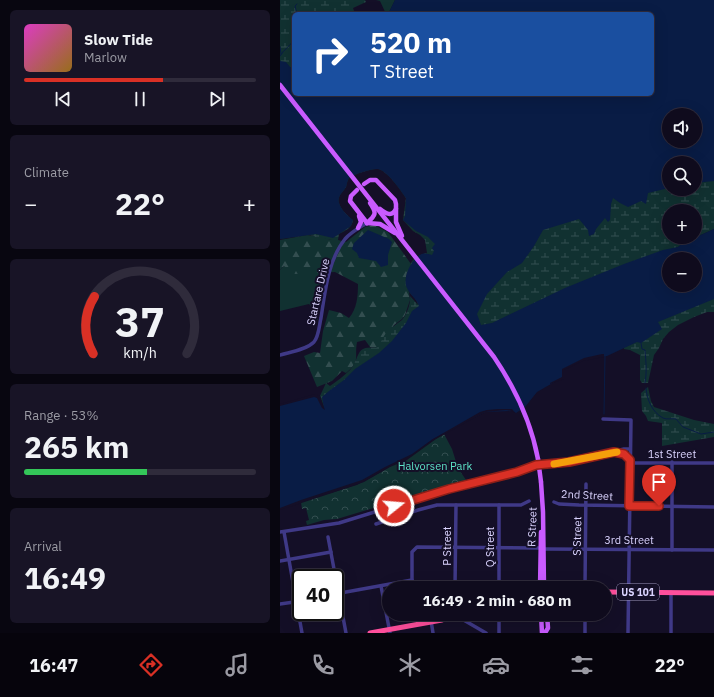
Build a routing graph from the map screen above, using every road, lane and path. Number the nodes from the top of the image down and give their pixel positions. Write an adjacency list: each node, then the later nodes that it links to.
1 (280, 85): 2 (main road)
2 (361, 187): 3 (main road); 4 (main road); 5 (main road); 6 (main road)
3 (373, 202): 4 (main road); 8 (main road)
4 (396, 208): 8 (main road)
5 (356, 211): 6 (main road); 7 (main road)
6 (367, 223): 7 (street, Startare Drive); 8 (main road)
7 (358, 228): 9 (street, Startare Drive)
8 (404, 242): 30 (main road, R Street, bridge)
9 (280, 356)
10 (603, 419): 11 (street)
11 (630, 449): 12 (street); 13 (street)
12 (614, 452): 13 (street); 26 (street)
13 (630, 461): 14 (street, 1st Street); 22 (street)
14 (672, 462): 15 (street, 1st Street); 23 (street)
15 (714, 463)
16 (586, 484): 21 (street, S Street)
17 (530, 501): 20 (street)
18 (554, 502): 21 (street, 2nd Street)
19 (456, 505): 20 (street); 25 (street); 28 (street, P Street)
20 (499, 505): 29 (street, Q Street)
21 (586, 505): 22 (street, 2nd Street); 31 (street, S Street)
22 (629, 506): 23 (street, 2nd Street); 32 (street)
23 (672, 506): 24 (street, 2nd Street); 33 (street)
24 (714, 507)
25 (376, 524)
26 (282, 532): 36 (street)
27 (328, 537): 35 (street)
28 (456, 547): 29 (street, 3rd Street); 40 (street, 3rd Street); 41 (street, P Street)
29 (499, 548): 30 (street, 3rd Street); 42 (street, Q Street)
30 (542, 549): 31 (street, 3rd Street); 43 (main road, R Street); 44 (main road, R Street)
31 (586, 549): 32 (street, 3rd Street); 45 (street, S Street)
32 (629, 549): 33 (street, 3rd Street); 48 (street)
33 (672, 550): 34 (street, 3rd Street)
34 (714, 550)
35 (331, 552): 36 (street); 38 (street)
36 (290, 559): 37 (street); 39 (street)
37 (280, 561)
38 (333, 569)
39 (292, 573)
40 (412, 580): 46 (street)
41 (455, 581)
42 (499, 581)
43 (540, 581)
44 (544, 581)
45 (585, 581)
46 (381, 586): 51 (street); 63 (street)
47 (612, 592): 48 (highway, US 101)
48 (628, 592): 49 (highway, US 101); 73 (street)
49 (671, 592): 50 (highway, US 101); 74 (street)
50 (714, 592)
51 (344, 593)
52 (292, 602): 53 (street)
53 (280, 604)
54 (300, 621): 64 (street)
55 (343, 621): 65 (street)
56 (436, 621): 62 (highway)
57 (467, 621): 68 (street)
58 (499, 621): 69 (street)
59 (541, 621): 70 (main road)
60 (548, 621): 71 (main road)
61 (585, 621): 72 (street)
62 (431, 622): 63 (highway); 67 (street)
63 (389, 631): 66 (highway)
64 (302, 633)
65 (346, 633)
66 (370, 633)
67 (433, 633)
68 (486, 633)
69 (499, 633)
70 (542, 633)
71 (545, 633)
72 (585, 633)
73 (628, 633)
74 (671, 633)

